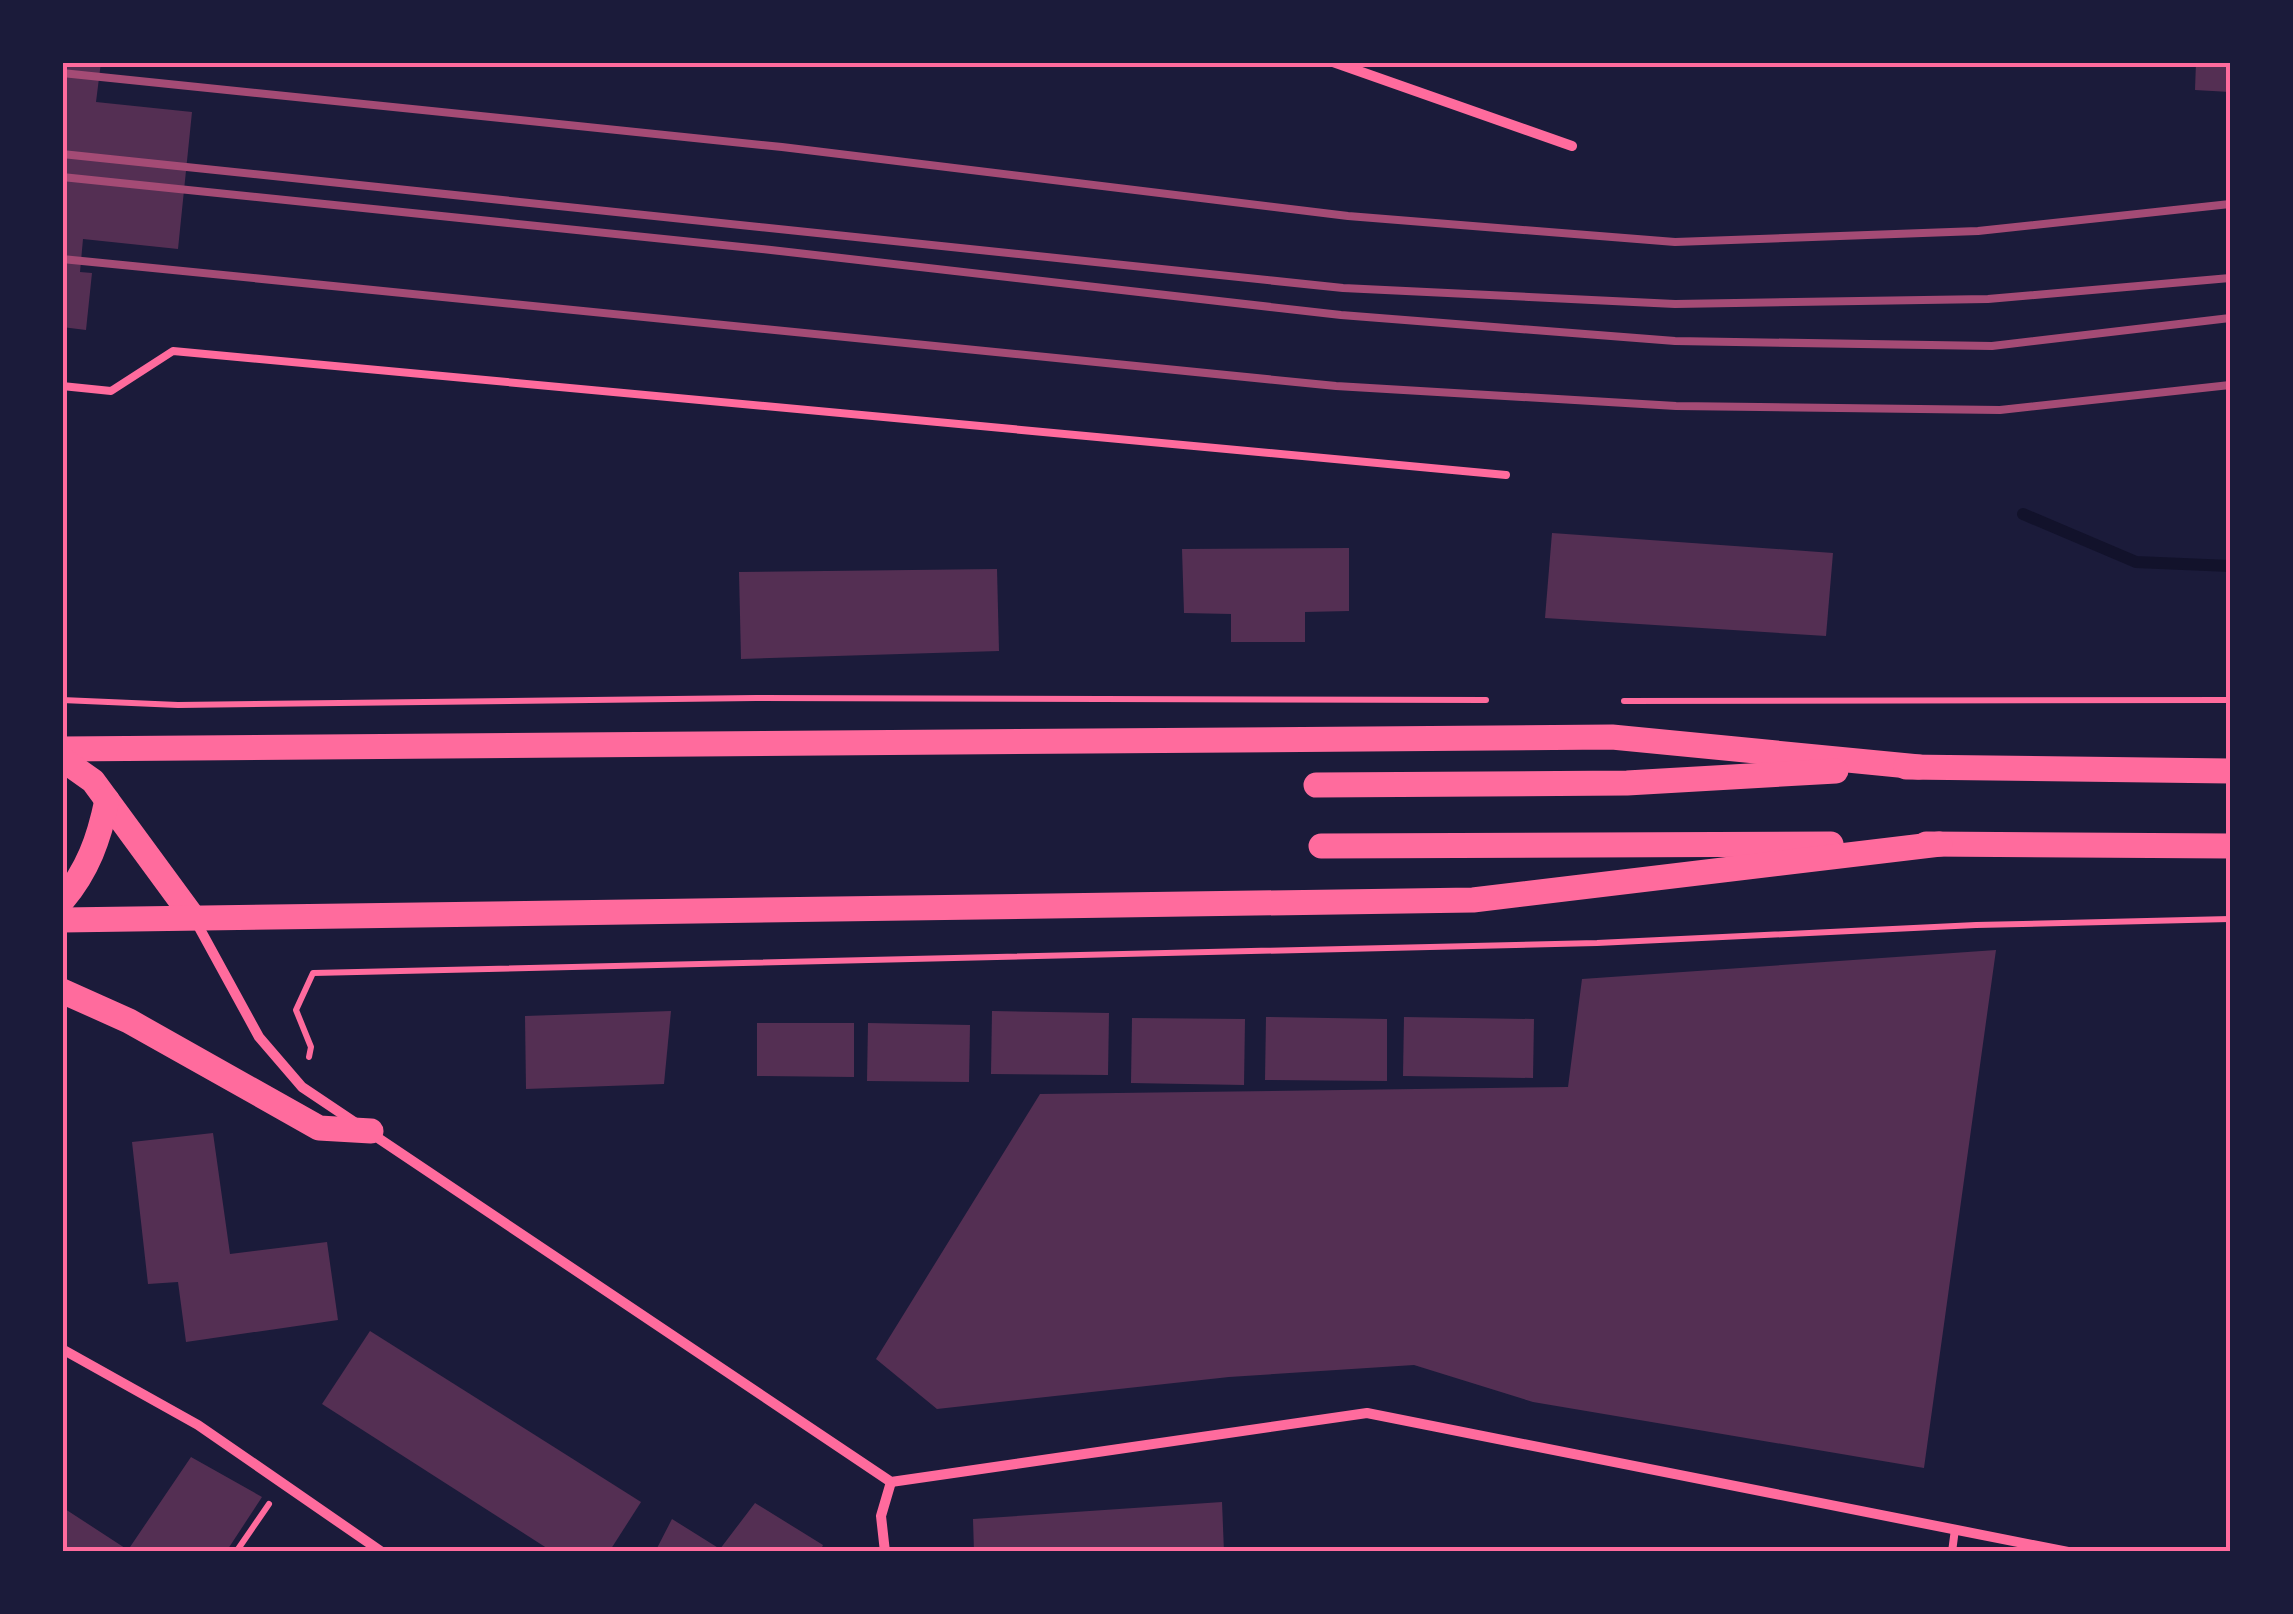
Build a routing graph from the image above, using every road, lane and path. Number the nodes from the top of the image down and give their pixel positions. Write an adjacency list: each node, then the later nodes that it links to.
1 (1333, 62): 2 (street)
2 (1572, 146)
3 (62, 386): 4 (lane)
4 (1506, 475)
5 (62, 700): 6 (path)
6 (1494, 700)
7 (2230, 700): 8 (path)
8 (1614, 701)
9 (62, 749): 11 (main road)
10 (62, 759): 14 (main road)
11 (1920, 766): 12 (main road); 13 (main road)
12 (2230, 771)
13 (1316, 785)
14 (107, 800): 18 (main road); 19 (main road)
15 (1940, 844): 16 (main road); 17 (main road); 19 (main road)
16 (1321, 846)
17 (2230, 846)
18 (62, 901)
19 (192, 916): 21 (main road); 23 (street)
20 (2230, 919): 23 (path)
21 (62, 920)
22 (62, 991): 24 (main road)
23 (302, 1087): 24 (street)
24 (371, 1131): 26 (street)
25 (62, 1349): 27 (street)
26 (892, 1482): 28 (street); 31 (street)
27 (284, 1483): 29 (path); 30 (street)
28 (1955, 1529): 32 (lane); 33 (street)
29 (236, 1552)
30 (382, 1552)
31 (885, 1552)
32 (1952, 1552)
33 (2068, 1552)

